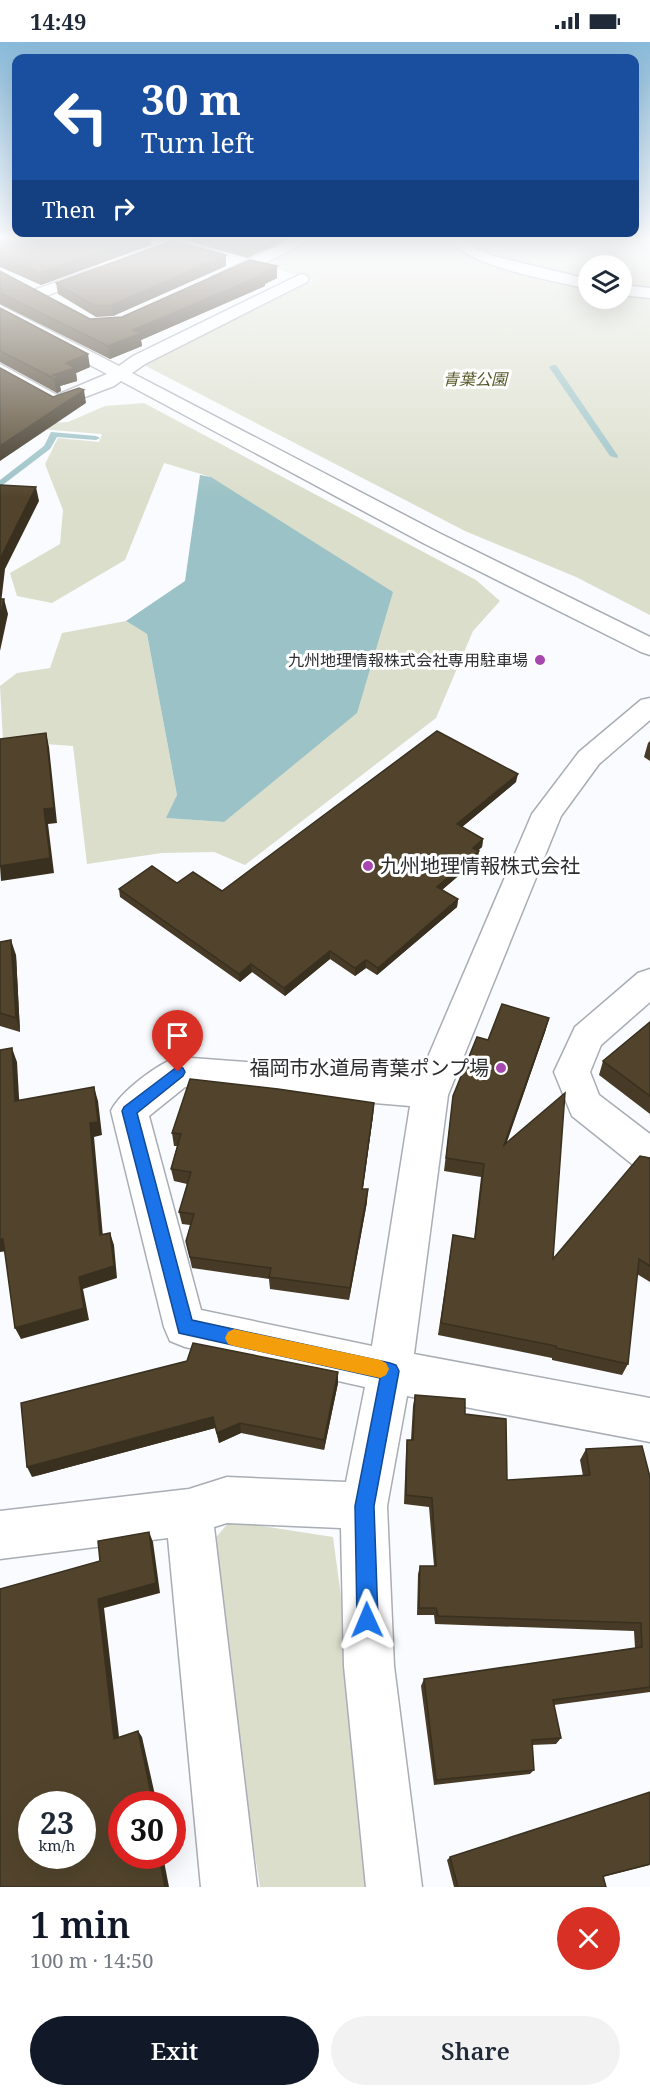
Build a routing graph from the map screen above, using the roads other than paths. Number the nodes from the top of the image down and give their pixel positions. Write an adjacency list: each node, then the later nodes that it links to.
1 (28, 325): 4 (street)
2 (209, 325): 4 (street)
3 (0, 369): 4 (street)
4 (119, 374): 5 (street)
5 (650, 647)
6 (650, 706): 8 (street)
7 (650, 982): 9 (street)
8 (430, 1095): 10 (street); 10 (street)
9 (650, 1156)
10 (390, 1371): 11 (street); 12 (street)
11 (650, 1420)
12 (364, 1506): 13 (street); 16 (street)
13 (189, 1512): 14 (street); 15 (street)
14 (0, 1535)
15 (229, 1887)
16 (394, 1887)

